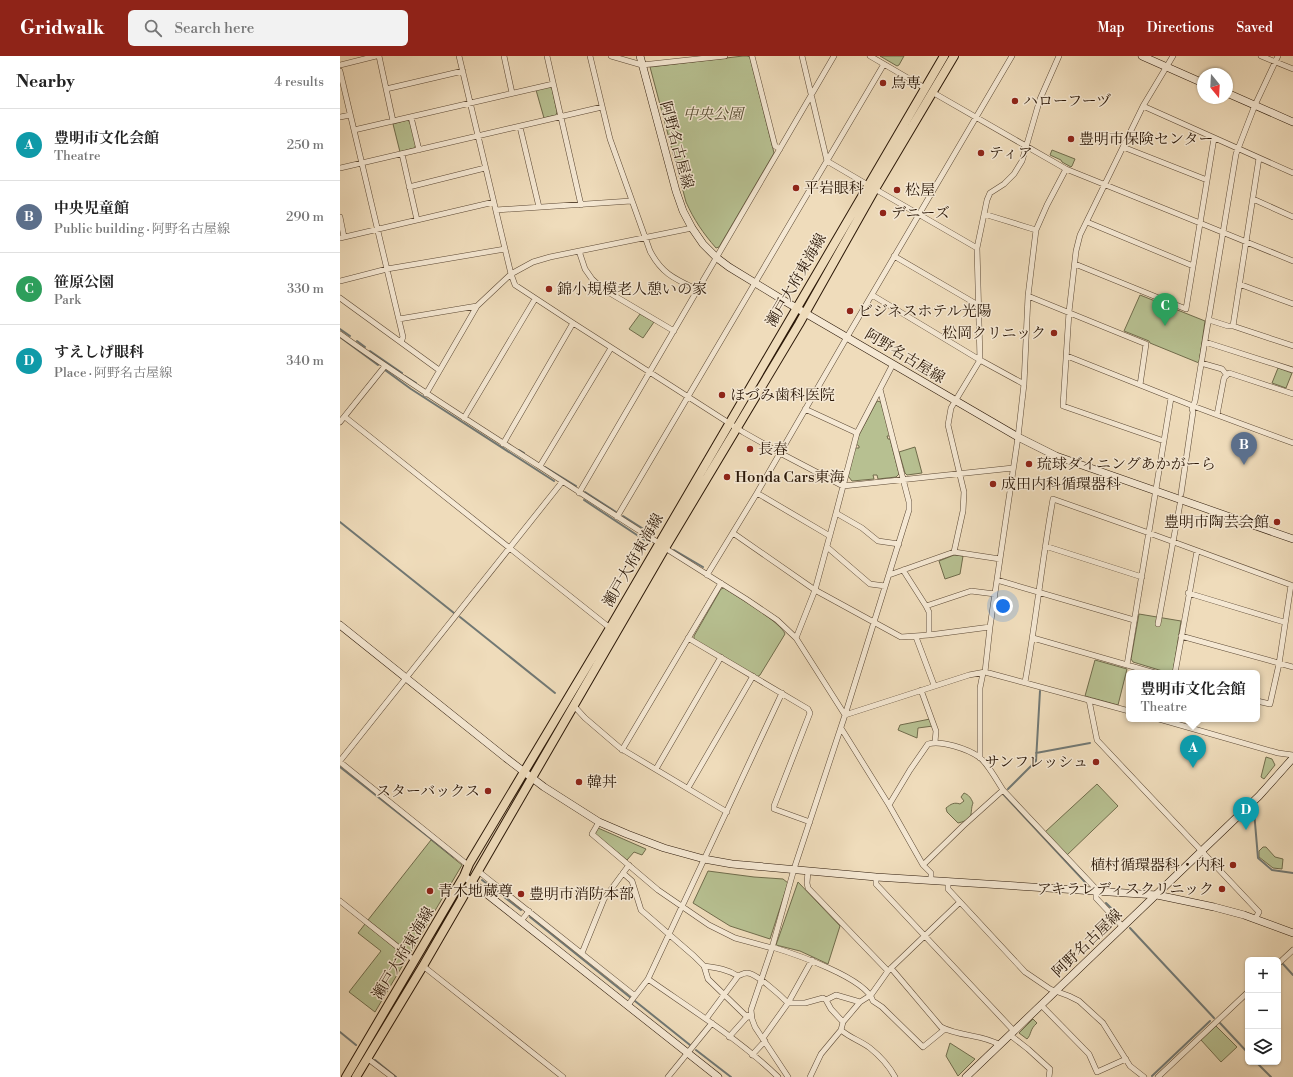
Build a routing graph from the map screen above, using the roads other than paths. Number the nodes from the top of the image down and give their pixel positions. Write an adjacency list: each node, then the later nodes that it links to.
1 (378, 56): 22 (street); 31 (street)
2 (459, 56): 28 (street)
3 (504, 56): 33 (street)
4 (546, 56): 30 (street)
5 (590, 56): 39 (street)
6 (611, 56): 24 (street)
7 (640, 56): 24 (street, 阿野名古屋線)
8 (725, 56): 24 (street)
9 (752, 56): 53 (street)
10 (802, 56): 34 (street)
11 (834, 56): 34 (street)
12 (870, 56): 23 (street)
13 (944, 56): 32 (main road, 瀬戸大府東海線)
14 (954, 56): 32 (main road, 瀬戸大府東海線)
15 (1012, 56): 44 (street)
16 (1059, 56): 51 (street)
17 (1142, 56): 25 (street)
18 (1173, 56): 25 (street)
19 (1261, 56): 21 (street)
20 (1278, 56): 21 (street)
21 (1276, 62): 26 (street); 38 (street)
22 (340, 64)
23 (884, 64): 32 (street); 58 (street)
24 (642, 65): 81 (street, 阿野名古屋線)
25 (1167, 67): 29 (street); 37 (street)
26 (1293, 69)
27 (340, 71): 40 (street)
28 (462, 71): 31 (street); 36 (street)
29 (1197, 80)
30 (553, 84): 33 (street); 43 (street)
31 (386, 89): 45 (street)
32 (929, 90): 44 (street); 67 (main road, 瀬戸大府東海線)
33 (512, 93): 36 (street)
34 (812, 94): 53 (street); 58 (street)
35 (1233, 96): 38 (street)
36 (470, 103): 42 (street); 49 (street)
37 (1143, 106): 50 (street); 52 (street)
38 (1255, 106): 46 (street); 54 (street)
39 (602, 107): 43 (street); 69 (street)
40 (350, 115): 41 (street); 48 (street)
41 (340, 117)
42 (410, 117): 45 (street); 55 (street)
43 (561, 117): 47 (street); 71 (street)
44 (976, 117): 51 (street); 75 (street)
45 (393, 121): 48 (street)
46 (1293, 122)
47 (520, 127): 49 (street); 72 (street)
48 (354, 130): 59 (street)
49 (478, 136): 55 (street); 61 (street)
50 (1214, 138): 54 (street); 64 (street)
51 (1026, 146): 62 (street); 74 (street)
52 (1123, 147): 64 (street); 65 (street)
53 (780, 148): 92 (street)
54 (1238, 148): 57 (street); 84 (street)
55 (419, 150): 56 (street)
56 (402, 154): 59 (street); 66 (street)
57 (1259, 158): 63 (street); 68 (street)
58 (827, 161): 67 (street); 99 (street)
59 (362, 163): 60 (street); 82 (street)
60 (340, 168)
61 (485, 168): 66 (street); 70 (street)
62 (1066, 169): 65 (street); 83 (street)
63 (1293, 173)
64 (1207, 180): 80 (street)
65 (1105, 184): 79 (street); 80 (street)
66 (409, 187): 78 (street)
67 (872, 187): 75 (street); 109 (main road, 瀬戸大府東海線); 110 (main road, 瀬戸大府東海線)
68 (1253, 200): 77 (street); 87 (street)
69 (631, 201): 71 (street); 86 (street)
70 (494, 202): 73 (street); 78 (street)
71 (581, 205): 72 (street)
72 (539, 207): 73 (street)
73 (496, 210): 89 (street)
74 (984, 214): 83 (street); 88 (street)
75 (918, 215): 88 (street); 91 (street)
76 (340, 217): 85 (street)
77 (1293, 217)
78 (417, 220): 82 (street)
79 (1087, 222): 94 (street); 95 (street)
80 (1200, 223): 84 (street); 95 (street)
81 (692, 228): 86 (street); 92 (street, 阿野名古屋線)
82 (378, 229): 85 (street); 96 (street)
83 (1036, 230): 103 (street)
84 (1223, 233): 87 (street); 113 (street)
85 (342, 237)
86 (645, 237): 90 (street); 101 (street)
87 (1246, 242): 93 (street); 100 (street)
88 (977, 248): 107 (street)
89 (505, 249): 96 (street); 97 (street)
90 (579, 251): 97 (street); 116 (street)
91 (894, 256): 102 (street); 107 (street)
92 (717, 258): 99 (street, 阿野名古屋線); 101 (street)
93 (1293, 261)
94 (1075, 264): 95 (street); 111 (street)
95 (1193, 266)
96 (387, 269): 98 (street); 112 (street)
97 (511, 274): 105 (street); 108 (street)
98 (340, 281)
99 (755, 282): 109 (street, 阿野名古屋線); 137 (street)
100 (1239, 284): 106 (street); 115 (street)
101 (698, 290): 116 (street)
102 (872, 295): 118 (street); 124 (street)
103 (1028, 296): 111 (street); 132 (street)
104 (340, 298): 119 (street)
105 (536, 299): 114 (street); 144 (street)
106 (1293, 304)
107 (978, 305): 124 (street)
108 (477, 306): 112 (street); 128 (street)
109 (796, 308): 110 (street, 阿野名古屋線); 146 (main road, 瀬戸大府東海線)
110 (805, 312): 118 (street, 阿野名古屋線); 146 (main road, 瀬戸大府東海線)
111 (1069, 312): 123 (street); 133 (street)
112 (399, 319): 119 (street)
113 (1208, 320): 115 (street); 120 (street)
114 (573, 324): 122 (street); 151 (street)
115 (1233, 326): 121 (street)
116 (674, 331): 130 (street)
117 (340, 334): 127 (street)
118 (847, 337): 126 (street, 阿野名古屋線); 141 (street)
119 (401, 342): 128 (street)
120 (1205, 342): 125 (street); 129 (street)
121 (1293, 346)
122 (611, 348): 130 (street); 153 (street)
123 (1067, 356): 133 (street); 149 (street)
124 (980, 360): 132 (street); 139 (street)
125 (1201, 363): 131 (street); 140 (street)
126 (893, 364): 134 (street); 139 (street, 阿野名古屋線)
127 (385, 366): 135 (street); 143 (street)
128 (439, 370): 135 (street)
129 (1293, 370)
130 (649, 372): 137 (street); 160 (street)
131 (1226, 374): 136 (street); 142 (street)
132 (1024, 384): 148 (street)
133 (1140, 385): 138 (street)
134 (880, 389): 147 (street); 156 (street)
135 (426, 394): 144 (street)
136 (1293, 394)
137 (688, 398): 146 (street); 165 (street)
138 (1171, 398): 140 (street); 149 (street)
139 (955, 401): 148 (street, 阿野名古屋線); 155 (street)
140 (1193, 406): 142 (street); 162 (street)
141 (805, 409): 147 (street); 152 (street)
142 (1217, 415): 150 (street)
143 (345, 417): 145 (street); 175 (street)
144 (464, 418): 151 (street)
145 (340, 422)
146 (733, 425): 152 (street); 172 (main road, 瀬戸大府東海線)
147 (857, 433): 158 (street)
148 (1018, 437): 154 (street); 159 (street, 阿野名古屋線)
149 (1164, 441): 159 (street)
150 (1293, 443)
151 (503, 444): 153 (street)
152 (780, 453): 158 (street); 161 (street)
153 (540, 466): 157 (street)
154 (1013, 468): 155 (street); 178 (street)
155 (960, 473): 156 (street); 177 (street)
156 (903, 479): 158 (street); 171 (street)
157 (562, 482): 160 (street); 175 (street)
158 (843, 486): 164 (street)
159 (1156, 491): 167 (street); 169 (street, 阿野名古屋線)
160 (579, 493): 165 (street)
161 (757, 493): 166 (street); 168 (street)
162 (1181, 494)
163 (1180, 504): 170 (street)
164 (836, 513): 168 (street); 171 (street)
165 (617, 517): 172 (street)
166 (733, 533): 180 (street); 186 (street)
167 (1149, 533): 170 (street); 173 (street); 182 (street)
168 (830, 536): 174 (street)
169 (1293, 540)
170 (1173, 542): 176 (street); 194 (street)
171 (899, 544): 181 (street)
172 (662, 545): 180 (street); 196 (main road, 瀬戸大府東海線); 219 (main road, 瀬戸大府東海線)
173 (1045, 546): 182 (street); 187 (street)
174 (827, 547): 185 (street); 186 (street)
175 (510, 549): 196 (street); 212 (street)
176 (1196, 551): 188 (street); 193 (street)
177 (954, 552): 178 (street); 179 (street)
178 (1000, 559): 183 (street)
179 (903, 570): 181 (street); 190 (street)
180 (708, 575): 184 (street)
181 (889, 575): 185 (street)
182 (1142, 577): 191 (street)
183 (997, 580): 187 (street); 189 (street)
184 (721, 583): 201 (street); 202 (street)
185 (885, 586): 192 (street)
186 (815, 590): 192 (street); 202 (street)
187 (1039, 593): 191 (street); 203 (street)
188 (1188, 593): 193 (street); 199 (street)
189 (995, 594): 190 (street); 197 (street)
190 (926, 606): 198 (street)
191 (1134, 620): 206 (street)
192 (874, 622): 200 (street); 221 (street)
193 (1284, 622): 205 (street)
194 (1158, 624)
195 (340, 625): 212 (street)
196 (610, 628): 231 (main road, 瀬戸大府東海線)
197 (990, 628): 198 (street); 210 (street)
198 (929, 635): 200 (street)
199 (1181, 636): 205 (street); 209 (street)
200 (916, 637): 214 (street)
201 (688, 638): 204 (street); 225 (street)
202 (796, 638): 221 (street)
203 (1033, 638): 206 (street); 213 (street)
204 (721, 657): 211 (street); 230 (street)
205 (1279, 664): 207 (street); 218 (street)
206 (1127, 665): 208 (street)
207 (1293, 668)
208 (1143, 670)
209 (1175, 670)
210 (984, 672): 213 (street); 214 (street); 227 (street)
211 (753, 676): 216 (street); 233 (street)
212 (406, 678): 229 (street); 231 (street)
213 (1025, 682): 217 (street)
214 (934, 685): 215 (street)
215 (921, 690): 221 (street); 224 (street)
216 (782, 693): 236 (street); 238 (street)
217 (1089, 700): 220 (street); 239 (street)
218 (1260, 702)
219 (574, 706): 225 (street); 232 (main road, 瀬戸大府東海線)
220 (1126, 710)
221 (845, 715): 223 (street)
222 (1170, 722): 226 (street)
223 (841, 728): 235 (street); 238 (street)
224 (935, 742): 227 (street); 235 (street)
225 (622, 750): 230 (street)
226 (1293, 755)
227 (980, 758): 234 (street)
228 (1293, 758): 239 (street, 阿野名古屋線)
229 (340, 762): 243 (street)
230 (656, 769): 233 (street)
231 (524, 772): 232 (street); 243 (main road, 瀬戸大府東海線)
232 (532, 777): 237 (street); 246 (main road, 瀬戸大府東海線)
233 (688, 788): 236 (street)
234 (1003, 790): 242 (street); 253 (street)
235 (889, 805): 242 (street)
236 (727, 812): 240 (street)
237 (599, 822): 240 (street); 241 (street)
238 (810, 822): 244 (street)
239 (1202, 851): 254 (street, 阿野名古屋線); 259 (street)
240 (704, 859): 244 (street); 257 (street)
241 (629, 865): 247 (street); 257 (street)
242 (923, 865): 250 (street)
243 (469, 866): 248 (main road, 瀬戸大府東海線)
244 (794, 870): 245 (street); 265 (street)
245 (808, 870): 249 (street); 273 (street)
246 (478, 871): 252 (main road, 瀬戸大府東海線); 258 (street)
247 (623, 872): 263 (street); 267 (street)
248 (464, 876): 252 (street); 268 (main road, 瀬戸大府東海線)
249 (876, 876): 250 (street); 264 (street)
250 (931, 880): 251 (street)
251 (948, 881): 253 (street); 256 (street)
252 (472, 882): 260 (street); 271 (main road, 瀬戸大府東海線)
253 (1098, 892): 254 (street); 261 (street)
254 (1156, 895): 259 (street); 261 (street, 阿野名古屋線)
255 (340, 901): 268 (street)
256 (960, 902): 264 (street); 277 (street)
257 (682, 906): 263 (street); 265 (street)
258 (529, 911): 260 (street); 267 (street)
259 (1255, 919): 262 (street)
260 (521, 920): 285 (street)
261 (1123, 927): 277 (street, 阿野名古屋線)
262 (1293, 933)
263 (669, 934): 272 (street); 275 (street)
264 (925, 936): 273 (street); 293 (street)
265 (772, 948): 269 (street); 276 (street)
266 (1293, 950): 270 (street)
267 (582, 953): 281 (street)
268 (414, 960): 301 (main road, 瀬戸大府東海線)
269 (812, 960): 280 (street); 284 (street)
270 (1281, 961)
271 (423, 966): 299 (main road, 瀬戸大府東海線); 304 (street)
272 (704, 966): 274 (street); 279 (street)
273 (890, 969): 280 (street); 291 (street)
274 (738, 976): 276 (street); 279 (street)
275 (648, 979): 281 (street); 288 (street)
276 (760, 980): 284 (street); 287 (street)
277 (1055, 991): 286 (street, 阿野名古屋線); 300 (street)
278 (1247, 993): 314 (street)
279 (724, 994): 287 (street); 288 (street)
280 (871, 995): 283 (street); 291 (street)
281 (636, 996): 285 (street)
282 (826, 1000): 283 (street); 284 (street); 289 (street)
283 (860, 1002): 289 (street)
284 (788, 1003): 295 (street)
285 (628, 1005): 297 (street)
286 (1041, 1005): 293 (street, 阿野名古屋線); 300 (street)
287 (751, 1016): 294 (street); 295 (street)
288 (706, 1019): 290 (street)
289 (843, 1022): 292 (street)
290 (712, 1023): 294 (street); 297 (street)
291 (945, 1029): 296 (street)
292 (841, 1030): 309 (street); 310 (street)
293 (1012, 1032): 296 (street, 阿野名古屋線); 312 (street)
294 (729, 1037): 298 (street)
295 (764, 1040): 298 (street); 308 (street)
296 (1000, 1045): 311 (street, 阿野名古屋線)
297 (688, 1052): 305 (street); 306 (street)
298 (752, 1055): 307 (street)
299 (367, 1058): 302 (main road, 瀬戸大府東海線); 303 (street)
300 (1126, 1059): 313 (street)
301 (346, 1077)
302 (356, 1077)
303 (392, 1077)
304 (563, 1077)
305 (668, 1077)
306 (718, 1077)
307 (778, 1077)
308 (788, 1077)
309 (810, 1077)
310 (895, 1077)
311 (966, 1077)
312 (1049, 1077)
313 (1144, 1077)
314 (1158, 1077)

